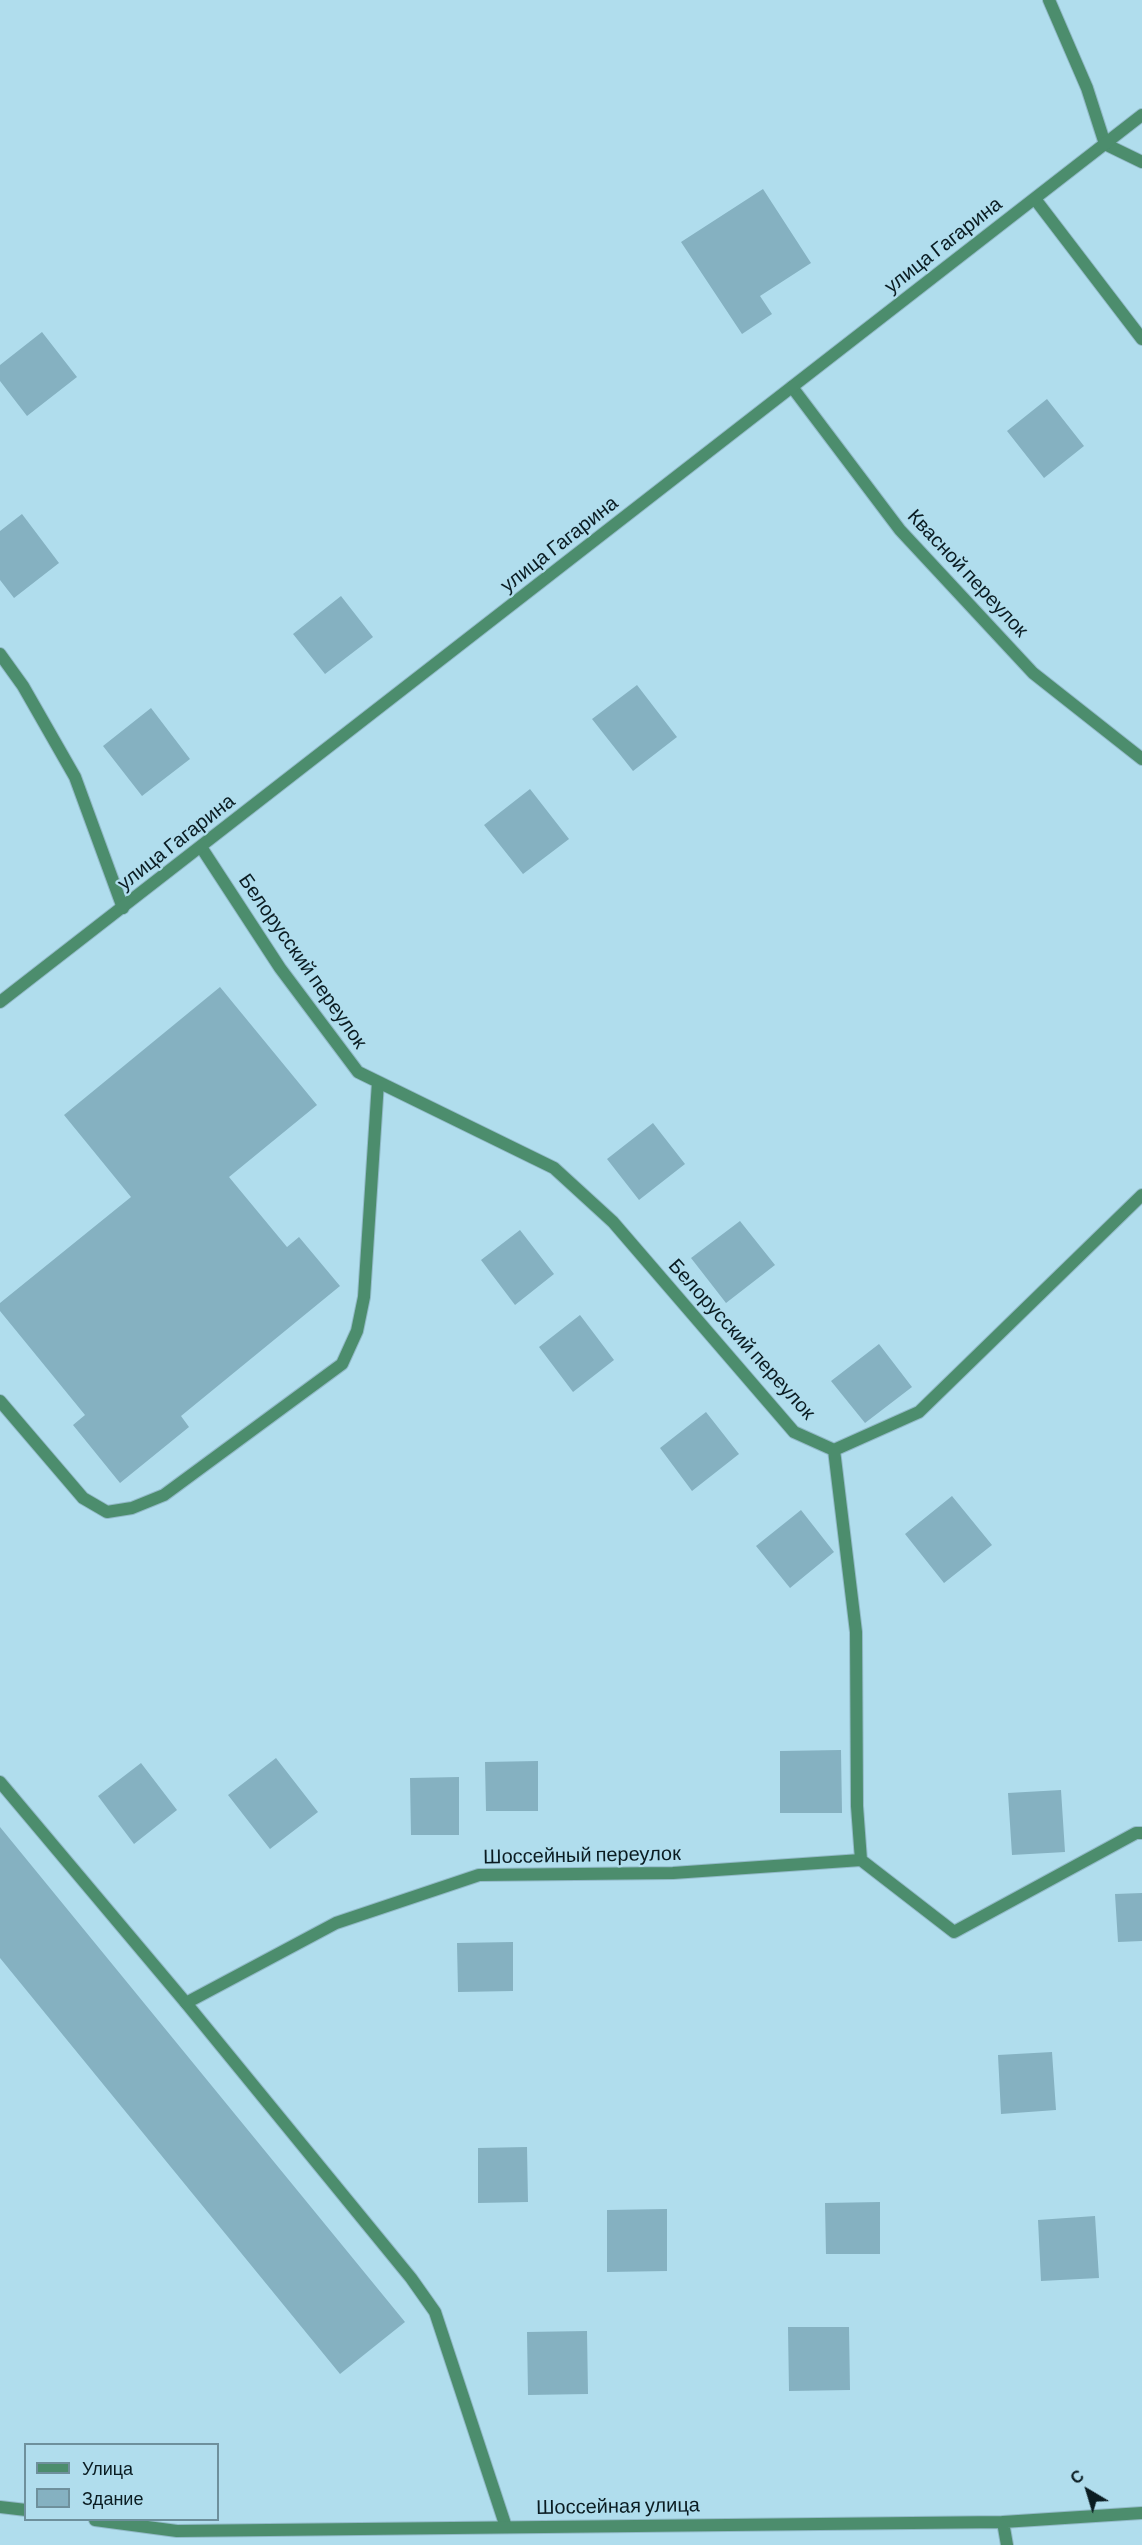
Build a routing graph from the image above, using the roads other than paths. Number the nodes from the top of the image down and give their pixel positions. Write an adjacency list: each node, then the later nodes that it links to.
1 (1049, 0): 3 (street)
2 (1142, 115): 3 (street, улица Гагарина)
3 (1105, 144): 4 (street); 5 (street, улица Гагарина)
4 (1142, 162)
5 (1035, 199): 6 (street); 7 (street, улица Гагарина)
6 (1142, 339)
7 (792, 387): 9 (street, Квасной переулок); 10 (street, улица Гагарина)
8 (0, 654): 11 (street)
9 (1142, 759)
10 (201, 847): 11 (street, улица Гагарина); 13 (street, Белорусский переулок)
11 (123, 908): 12 (street, улица Гагарина)
12 (0, 1002)
13 (378, 1082): 15 (street); 16 (street, Белорусский переулок)
14 (1142, 1194): 16 (street)
15 (0, 1401)
16 (834, 1450): 19 (street)
17 (0, 1782): 20 (street)
18 (1142, 1833): 19 (street)
19 (861, 1860): 20 (street, Шоссейный переулок)
20 (186, 2003): 26 (street)
21 (0, 2507): 22 (street)
22 (24, 2510)
23 (1142, 2513): 25 (street, Шоссейная улица)
24 (102, 2521): 26 (street, Шоссейная улица)
25 (1003, 2522): 26 (street, Шоссейная улица); 27 (street)
26 (506, 2527)
27 (1008, 2545)

